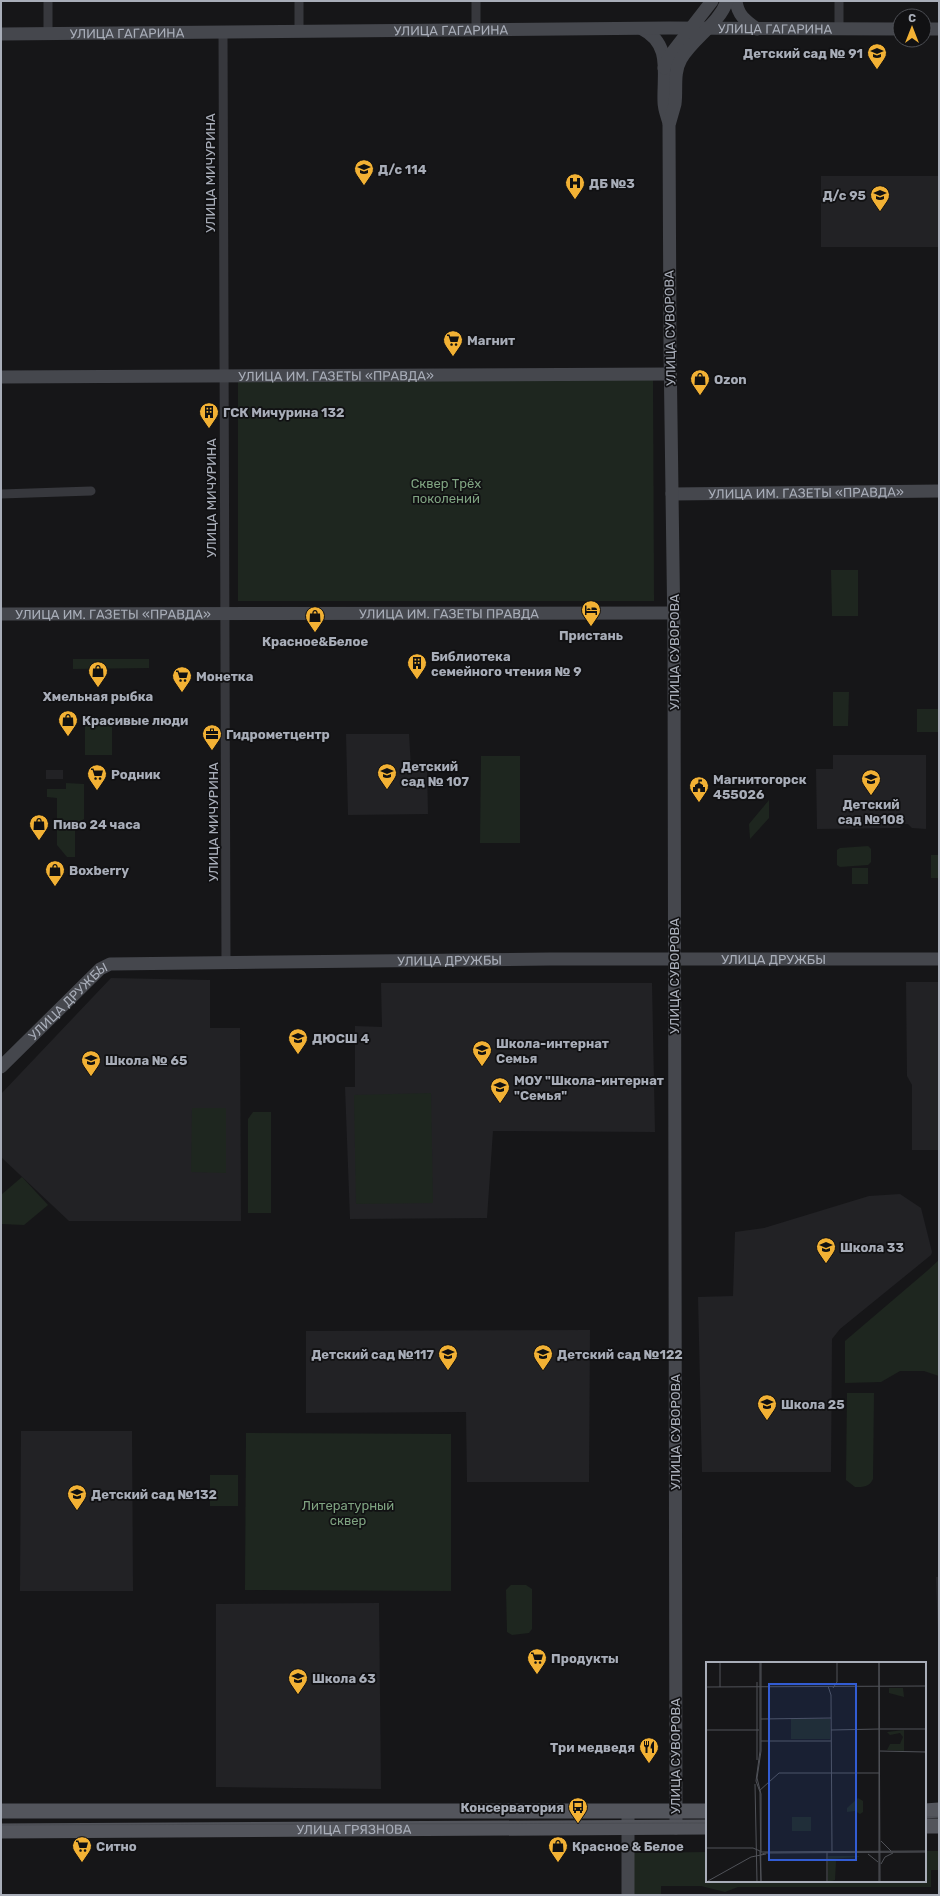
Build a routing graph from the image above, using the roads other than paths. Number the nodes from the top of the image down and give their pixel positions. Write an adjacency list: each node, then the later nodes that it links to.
1 (48, 1): 18 (street)
2 (299, 1): 15 (street)
3 (476, 1): 12 (street)
4 (712, 1): 8 (main road, УЛИЦА СУВОРОВА)
5 (727, 1): 9 (main road, УЛИЦА СУВОРОВА)
6 (736, 1): 11 (main road)
7 (838, 1): 13 (street)
8 (690, 28): 9 (main road, УЛИЦА ГАГАРИНА); 10 (main road, УЛИЦА ГАГАРИНА); 19 (main road, УЛИЦА СУВОРОВА)
9 (707, 28): 11 (main road, УЛИЦА ГАГАРИНА); 20 (main road, УЛИЦА СУВОРОВА)
10 (642, 29): 12 (main road, УЛИЦА ГАГАРИНА); 19 (main road, УЛИЦА СУВОРОВА)
11 (757, 29): 13 (main road, УЛИЦА ГАГАРИНА)
12 (476, 30): 15 (main road, УЛИЦА ГАГАРИНА)
13 (839, 30): 14 (main road, УЛИЦА ГАГАРИНА)
14 (892, 30)
15 (299, 31): 16 (main road, УЛИЦА ГАГАРИНА)
16 (223, 32): 18 (main road, УЛИЦА ГАГАРИНА); 22 (street, УЛИЦА МИЧУРИНА)
17 (1, 34): 18 (main road, УЛИЦА ГАГАРИНА)
18 (48, 34)
19 (664, 68): 20 (main road, УЛИЦА СУВОРОВА)
20 (669, 125): 21 (main road, УЛИЦА СУВОРОВА)
21 (670, 374): 22 (main road, УЛИЦА ИМ. ГАЗЕТЫ «ПРАВДА»); 27 (main road, УЛИЦА СУВОРОВА)
22 (223, 376): 23 (main road, УЛИЦА ИМ. ГАЗЕТЫ «ПРАВДА»); 30 (street, УЛИЦА МИЧУРИНА)
23 (1, 377)
24 (91, 491): 26 (street)
25 (939, 491): 27 (main road, УЛИЦА ИМ. ГАЗЕТЫ «ПРАВДА»)
26 (1, 494)
27 (672, 494): 28 (main road, УЛИЦА СУВОРОВА)
28 (673, 613): 30 (main road, УЛИЦА ИМ. ГАЗЕТЫ ПРАВДА); 31 (main road, УЛИЦА СУВОРОВА)
29 (1, 614): 30 (main road, УЛИЦА ИМ. ГАЗЕТЫ «ПРАВДА»)
30 (225, 615): 33 (street, УЛИЦА МИЧУРИНА)
31 (675, 958): 32 (main road, УЛИЦА ДРУЖБЫ); 33 (main road, УЛИЦА ДРУЖБЫ); 38 (main road, УЛИЦА СУВОРОВА)
32 (939, 959)
33 (226, 963): 34 (main road, УЛИЦА ДРУЖБЫ)
34 (1, 1067)
35 (939, 1810): 40 (main road)
36 (1, 1811): 37 (main road, УЛИЦА ГРЯЗНОВА)
37 (628, 1811): 38 (main road, УЛИЦА ГРЯЗНОВА); 44 (main road)
38 (676, 1811): 39 (main road, УЛИЦА ГРЯЗНОВА); 45 (main road, УЛИЦА СУВОРОВА)
39 (706, 1811)
40 (926, 1811)
41 (926, 1826): 42 (main road)
42 (939, 1826)
43 (706, 1827): 45 (main road, УЛИЦА ГРЯЗНОВА)
44 (628, 1828): 45 (main road, УЛИЦА ГРЯЗНОВА); 46 (main road, УЛИЦА ГРЯЗНОВА); 47 (main road)
45 (676, 1828)
46 (1, 1832)
47 (628, 1895)

